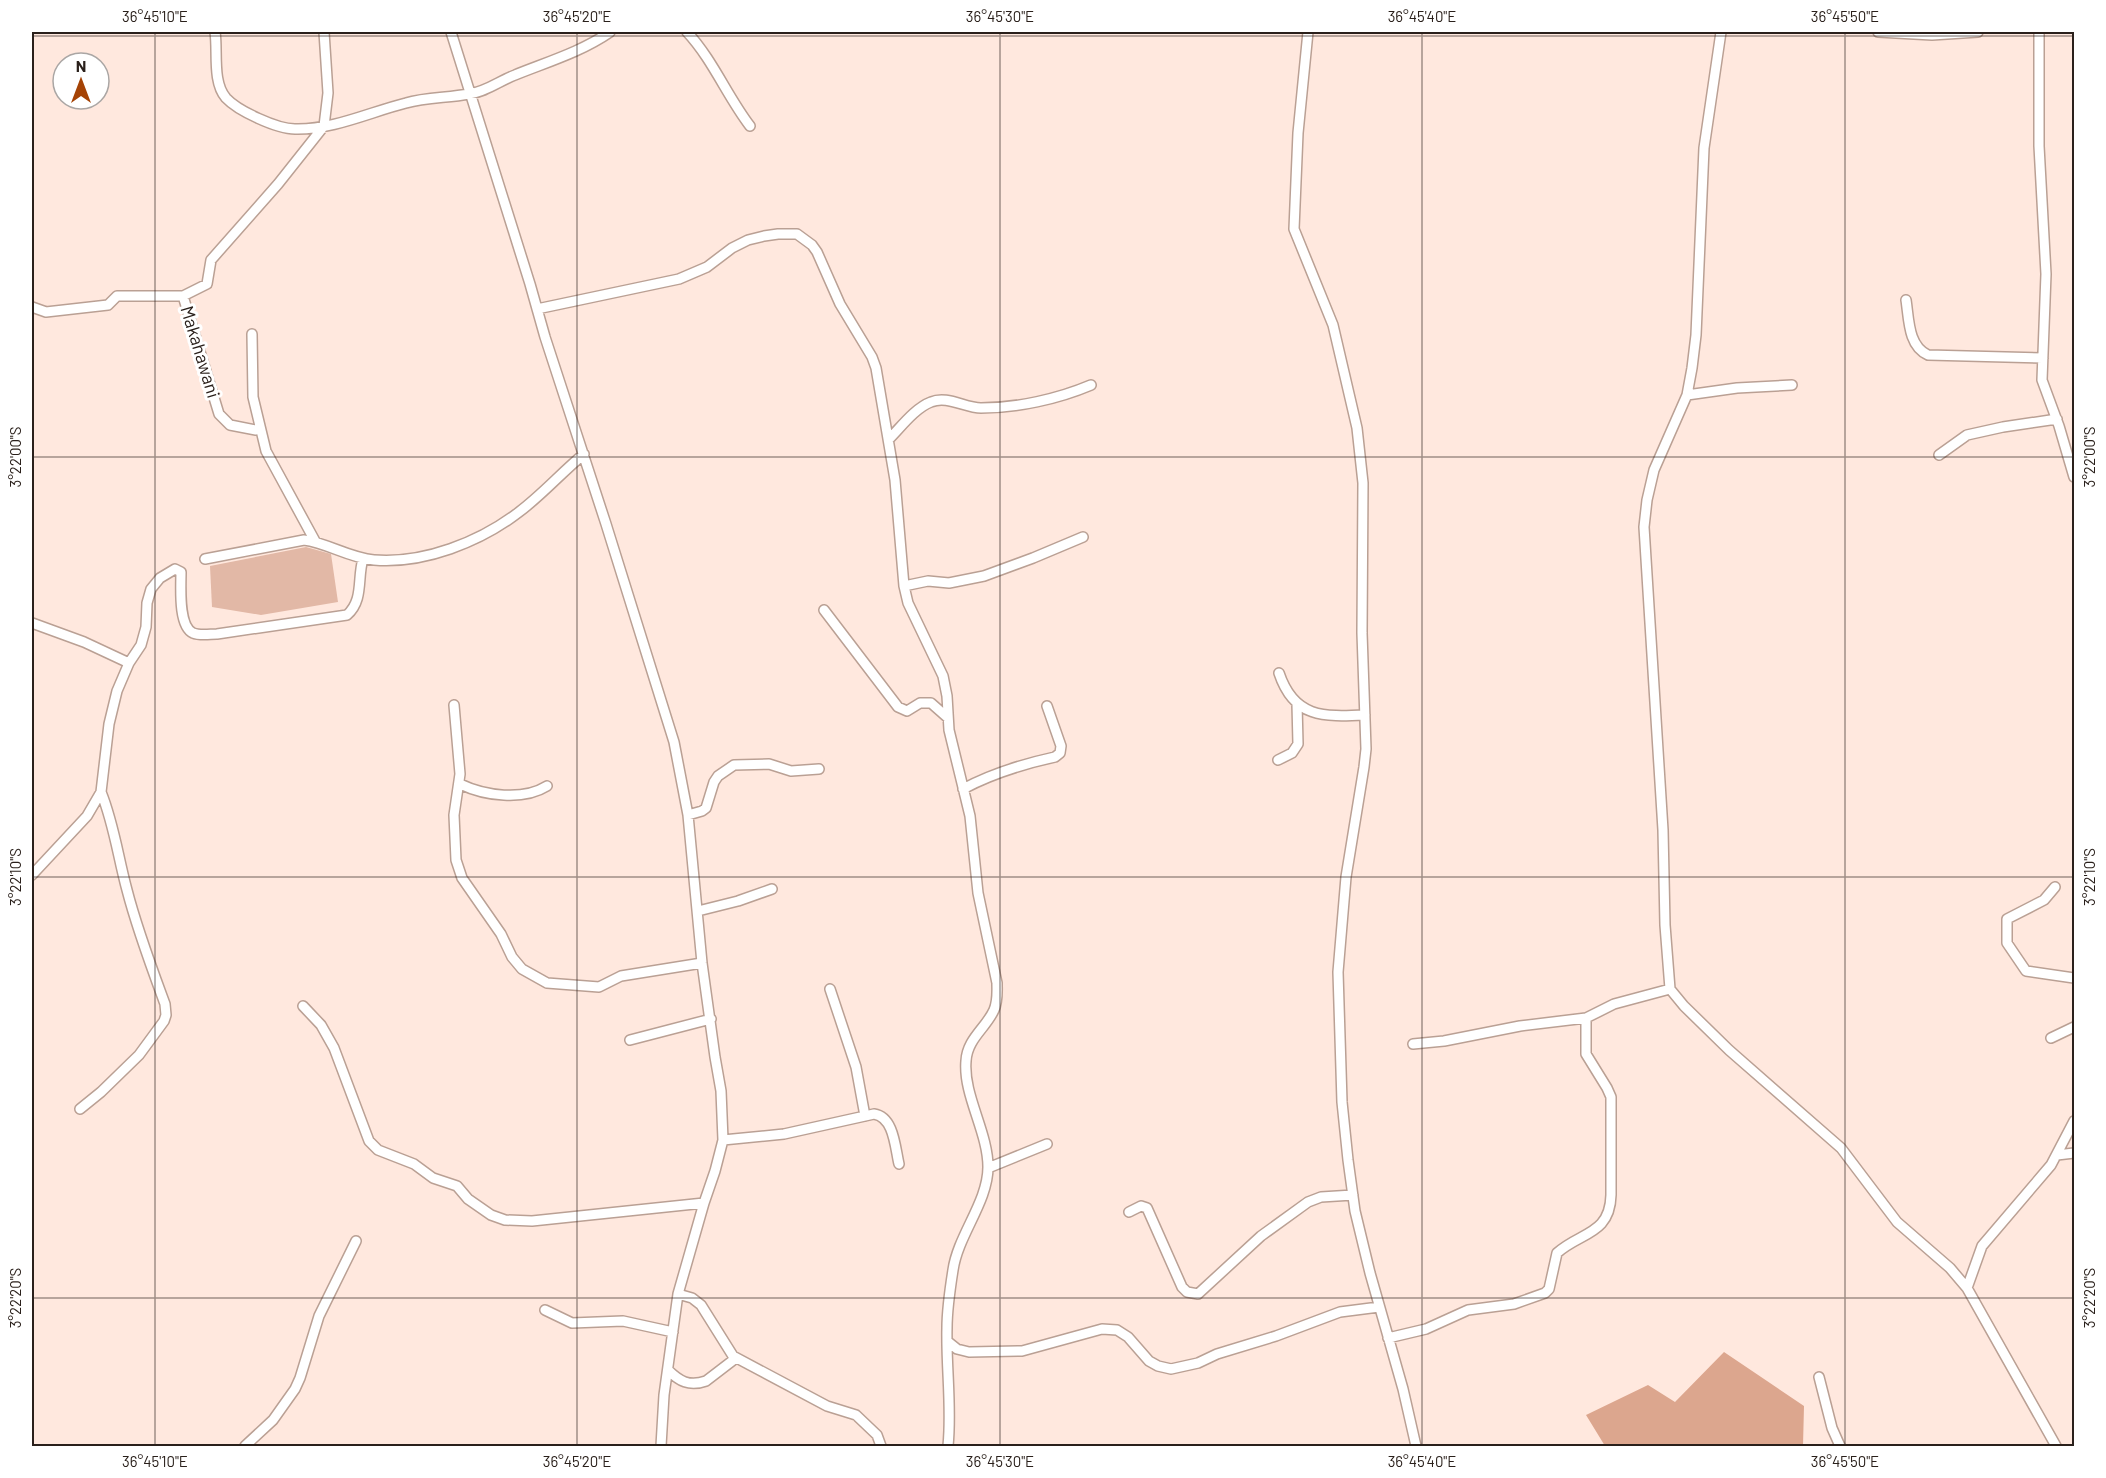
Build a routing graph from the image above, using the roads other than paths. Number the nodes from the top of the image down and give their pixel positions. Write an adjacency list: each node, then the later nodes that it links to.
1 (215, 32): 12 (street)
2 (324, 32): 12 (street)
3 (450, 32): 11 (street)
4 (610, 32): 11 (street)
5 (687, 32): 13 (street)
6 (1308, 32): 41 (street)
7 (1721, 32): 22 (street)
8 (1878, 32): 9 (street)
9 (1978, 32)
10 (2039, 32): 19 (street)
11 (469, 94): 12 (street); 17 (street)
12 (324, 126): 14 (street)
13 (750, 126)
14 (183, 296): 16 (street, Makahawani); 24 (street, Makahawani)
15 (1906, 300): 19 (street)
16 (32, 307)
17 (537, 309): 25 (street); 26 (street)
18 (252, 334): 30 (street)
19 (2043, 358): 23 (street)
20 (1091, 385): 25 (street)
21 (1792, 385): 22 (street)
22 (1687, 395): 57 (street)
23 (2057, 419): 27 (street); 28 (street)
24 (256, 430)
25 (889, 439): 33 (street)
26 (584, 453): 32 (street); 49 (street)
27 (1939, 455)
28 (2074, 477)
29 (1083, 537): 33 (street)
30 (315, 541): 31 (street); 32 (street)
31 (206, 559)
32 (363, 559): 36 (street)
33 (904, 586): 42 (street)
34 (824, 610): 42 (street)
35 (32, 623): 36 (street)
36 (129, 663): 48 (street)
37 (1279, 673): 38 (street)
38 (1297, 704): 41 (street); 43 (street)
39 (454, 705): 45 (street)
40 (1047, 705): 47 (street)
41 (1365, 715): 74 (street)
42 (948, 718): 47 (street)
43 (1278, 760)
44 (819, 769): 49 (street)
45 (460, 784): 46 (street); 54 (street)
46 (547, 786)
47 (963, 789): 73 (street)
48 (101, 792): 50 (street); 65 (street)
49 (688, 815): 53 (street)
50 (32, 874)
51 (2055, 887): 55 (street)
52 (772, 889): 53 (street)
53 (698, 911): 54 (street)
54 (702, 963): 60 (street)
55 (2074, 978)
56 (830, 988): 66 (street)
57 (1670, 988): 59 (street); 78 (street)
58 (303, 1006): 75 (street)
59 (1586, 1018): 64 (street); 83 (street)
60 (711, 1019): 63 (street); 68 (street)
61 (2074, 1028): 62 (street)
62 (2051, 1038)
63 (630, 1040)
64 (1413, 1044)
65 (80, 1109)
66 (865, 1116): 68 (street); 72 (street)
67 (2074, 1121): 71 (street)
68 (723, 1140): 75 (street)
69 (1047, 1144): 73 (street)
70 (2074, 1153): 71 (street)
71 (2057, 1155): 78 (street)
72 (899, 1164)
73 (988, 1168): 84 (street)
74 (1353, 1195): 76 (street); 80 (street)
75 (704, 1203): 79 (street)
76 (1129, 1212)
77 (356, 1241): 88 (street)
78 (1967, 1288): 94 (street)
79 (678, 1294): 82 (street); 85 (street)
80 (1379, 1307): 83 (street); 84 (street)
81 (545, 1310): 82 (street)
82 (673, 1332): 86 (street)
83 (1388, 1338): 92 (street)
84 (947, 1341): 91 (street)
85 (736, 1358): 86 (street); 90 (street)
86 (668, 1370): 89 (street)
87 (1819, 1377): 93 (street)
88 (245, 1446)
89 (661, 1446)
90 (880, 1446)
91 (948, 1446)
92 (1416, 1446)
93 (1840, 1446)
94 (2056, 1446)

